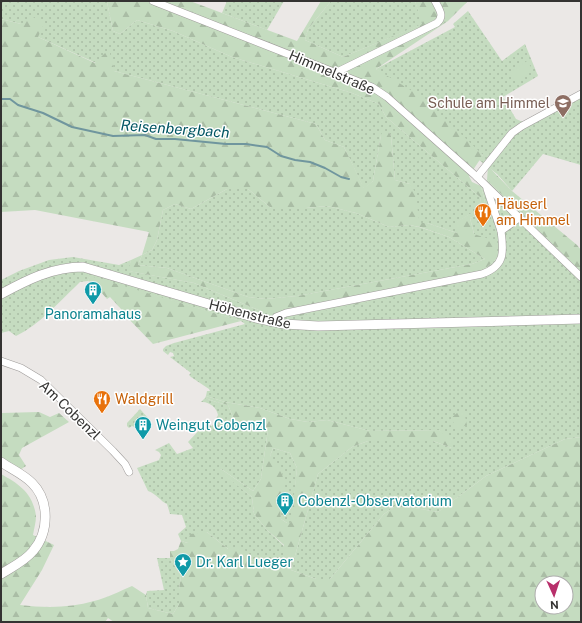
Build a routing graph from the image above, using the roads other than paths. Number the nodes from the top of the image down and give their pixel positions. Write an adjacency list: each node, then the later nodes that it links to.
1 (153, 1): 3 (street, Himmelstraße)
2 (434, 1): 3 (street)
3 (335, 73): 5 (street, Himmelstraße)
4 (581, 94): 5 (street)
5 (476, 177): 6 (street, Himmelstraße)
6 (485, 186): 7 (street, Himmelstraße); 8 (street, Himmelstraße)
7 (519, 218): 8 (street); 9 (street, Himmelstraße)
8 (501, 231): 12 (street, Himmelstraße)
9 (581, 277)
10 (1, 294): 12 (street, Höhenstraße)
11 (581, 320): 12 (street, Höhenstraße)
12 (272, 322)
13 (1, 362): 15 (street, Am Cobenzl)
14 (1, 462): 16 (street)
15 (129, 472)
16 (1, 574)

